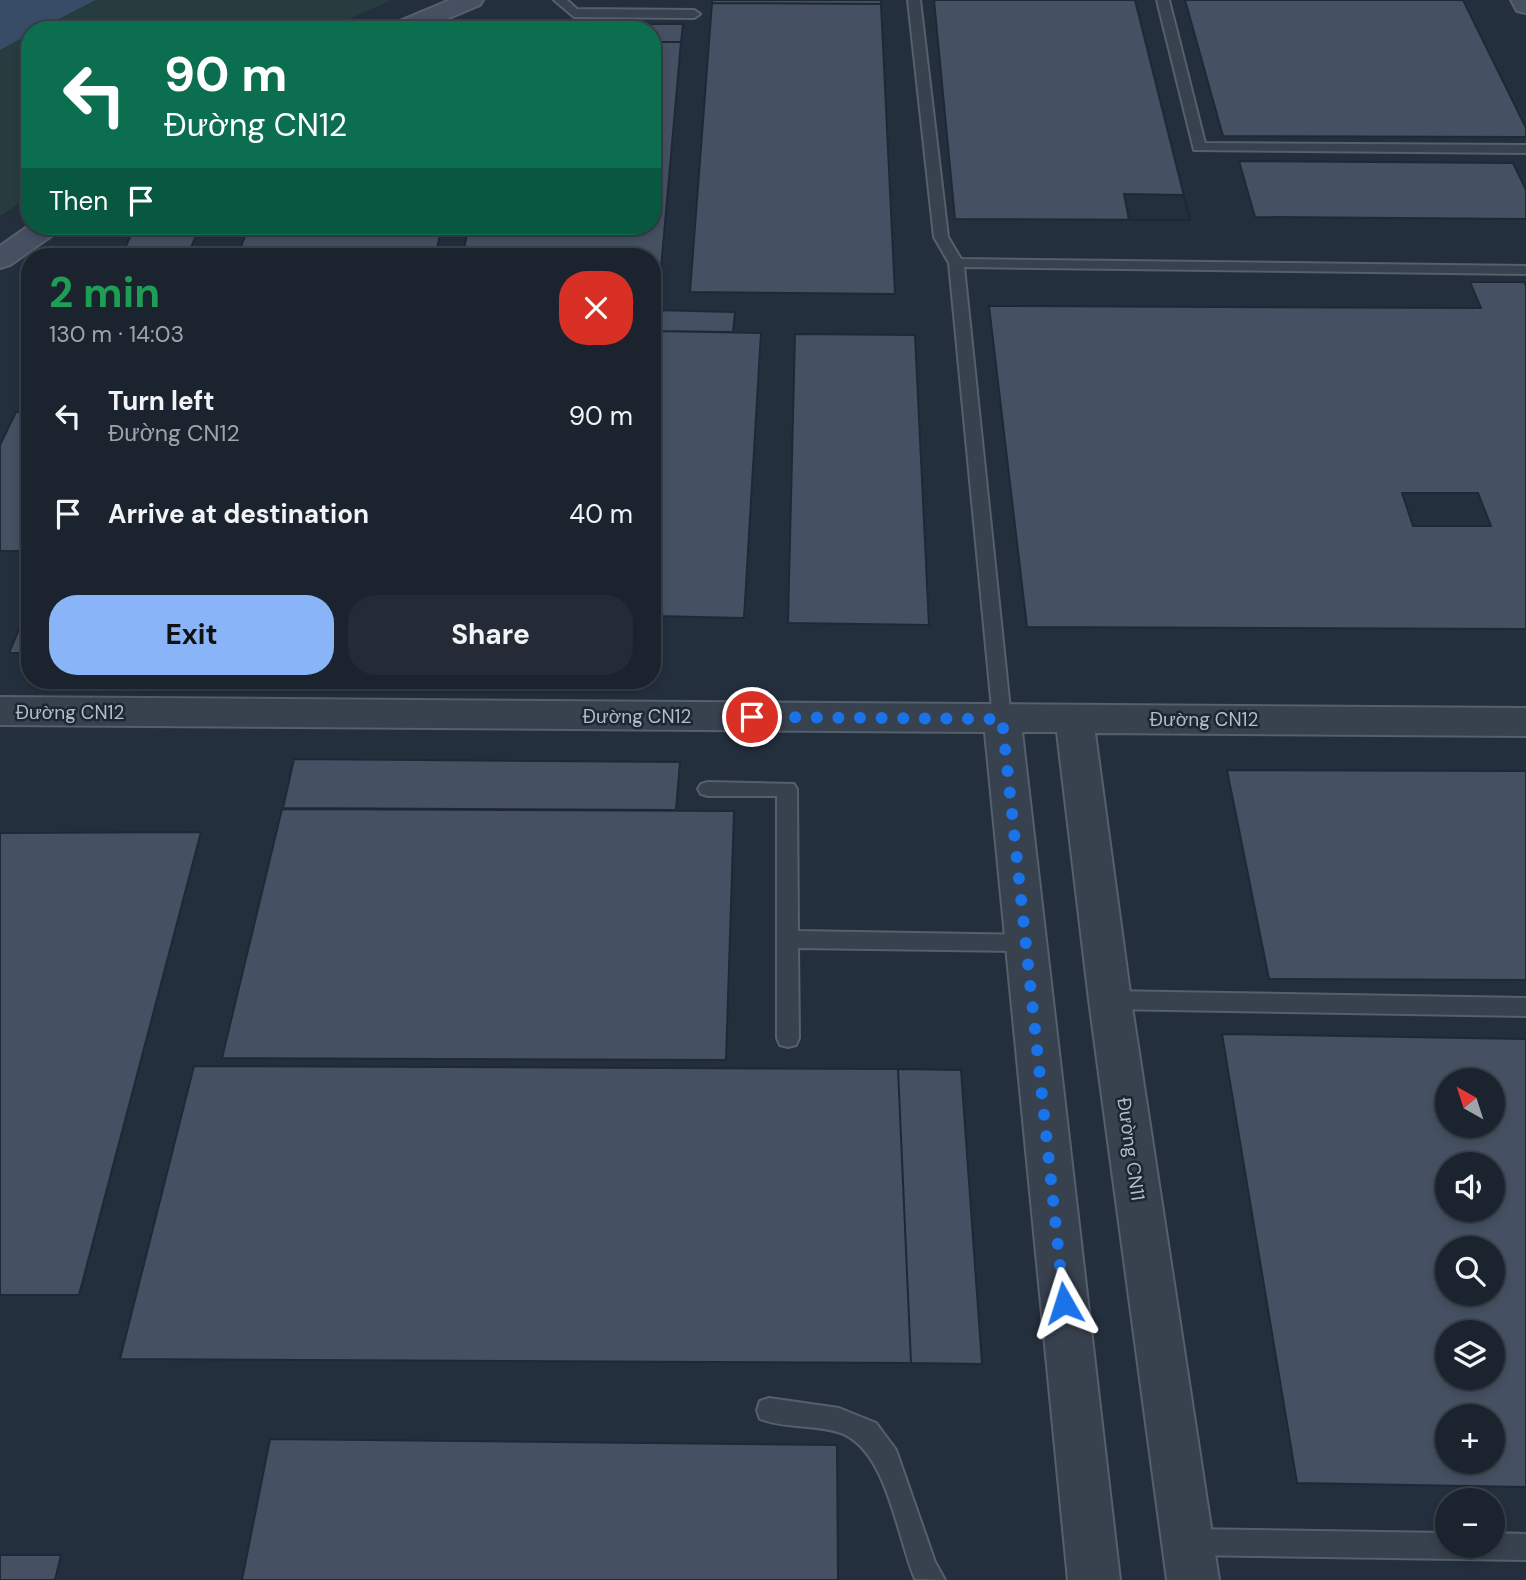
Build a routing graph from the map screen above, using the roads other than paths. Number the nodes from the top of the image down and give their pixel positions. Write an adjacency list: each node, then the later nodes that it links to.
1 (471, 0): 8 (street)
2 (560, 0): 7 (lane)
3 (914, 0): 12 (lane)
4 (1163, 0): 9 (lane)
5 (1523, 0): 6 (street)
6 (1526, 6)
7 (694, 14)
8 (421, 21)
9 (1526, 149)
10 (34, 235): 11 (street)
11 (0, 259)
12 (956, 263): 13 (lane); 16 (lane)
13 (1526, 270)
14 (0, 712): 16 (street, Đường CN12)
15 (1074, 718): 16 (street, Đường CN12); 17 (street, Đường CN12); 21 (street, Đường CN11)
16 (1002, 719): 20 (street)
17 (1526, 722)
18 (708, 789): 19 (lane)
19 (787, 939): 20 (lane); 23 (lane)
20 (1026, 943): 28 (street)
21 (1110, 1000): 22 (lane); 26 (street, Đường CN11)
22 (1526, 1007)
23 (788, 1038)
24 (769, 1410): 27 (lane)
25 (1526, 1547): 26 (lane)
26 (1190, 1561)
27 (932, 1580)
28 (1094, 1580)

